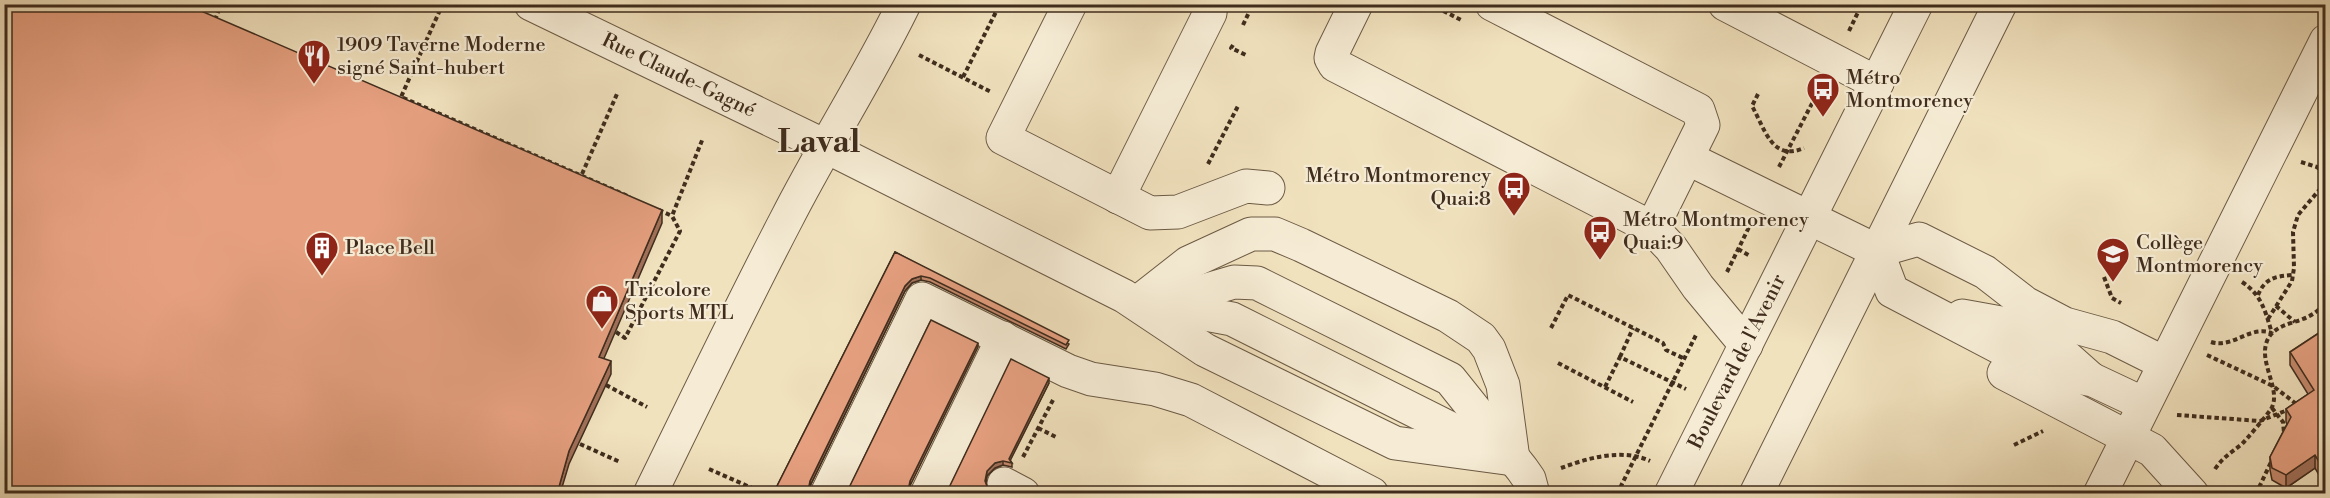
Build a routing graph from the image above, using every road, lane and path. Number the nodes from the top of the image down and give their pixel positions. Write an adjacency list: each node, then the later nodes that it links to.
1 (221, 4): 19 (path)
2 (531, 4): 40 (street, Rue Claude-Gagné)
3 (1000, 4): 28 (path)
4 (1070, 4): 51 (street)
5 (1211, 4): 32 (street)
6 (1220, 4): 32 (street)
7 (1253, 4): 22 (path)
8 (1263, 4): 16 (path)
9 (1356, 4): 55 (street)
10 (1492, 4): 42 (street)
11 (1725, 4): 30 (street)
12 (1862, 4): 23 (path)
13 (1916, 4): 30 (street, Boulevard de l'Avenir)
14 (2000, 4): 58 (street)
15 (902, 5): 40 (street)
16 (1270, 8)
17 (441, 10): 35 (path)
18 (206, 16): 19 (path)
19 (214, 20): 20 (path); 21 (path)
20 (225, 25)
21 (210, 28)
22 (1239, 33)
23 (1848, 33)
24 (1235, 40): 26 (path)
25 (2325, 41): 84 (street)
26 (1246, 55)
27 (919, 56): 28 (path)
28 (963, 77): 34 (path)
29 (1824, 81): 39 (path)
30 (1877, 82): 54 (street, Boulevard de l'Avenir)
31 (617, 94): 45 (path)
32 (1168, 94): 51 (street)
33 (1758, 94): 41 (path)
34 (1000, 96)
35 (401, 97): 36 (path); 45 (path)
36 (398, 103)
37 (1238, 106): 44 (path)
38 (704, 138): 53 (path)
39 (1792, 141): 41 (path); 41 (path)
40 (825, 146): 66 (street, Rue Claude-Gagné); 116 (street)
41 (1786, 152)
42 (1687, 158): 54 (street); 55 (street)
43 (2296, 161): 46 (path)
44 (1206, 168)
45 (582, 174): 47 (path); 50 (path)
46 (2325, 176)
47 (580, 180)
48 (2325, 182): 60 (path)
49 (1268, 188): 51 (street)
50 (632, 197)
51 (1118, 197)
52 (652, 207): 53 (path)
53 (672, 216): 74 (path)
54 (1809, 217): 58 (street); 79 (street, Boulevard de l'Avenir)
55 (1652, 228): 79 (street)
56 (1744, 238): 57 (path)
57 (1738, 249): 59 (path); 61 (path)
58 (1877, 251): 69 (street); 84 (street); 124 (street)
59 (1750, 256)
60 (2293, 275): 64 (path); 68 (path)
61 (1724, 277)
62 (2104, 277): 67 (path)
63 (2239, 280): 64 (path)
64 (2258, 295): 70 (path)
65 (2325, 301): 71 (path)
66 (1137, 303): 110 (street, Rue Claude-Gagné); 110 (street); 110 (street)
67 (2126, 306)
68 (2276, 306): 70 (path); 71 (path)
69 (1930, 310): 92 (street); 101 (street)
70 (2268, 319): 76 (path)
71 (2295, 322): 76 (path)
72 (1551, 328): 73 (path)
73 (1633, 328): 81 (path); 82 (path)
74 (616, 332)
75 (1697, 333): 82 (path)
76 (2272, 333): 78 (path); 87 (path)
77 (1003, 338): 118 (street); 119 (street); 120 (street)
78 (2209, 341)
79 (1746, 345): 123 (street, Boulevard de l'Avenir)
80 (2204, 353): 87 (path)
81 (1620, 357): 85 (path); 88 (path)
82 (1684, 359): 85 (path)
83 (1558, 363): 88 (path)
84 (2164, 363): 92 (street)
85 (1673, 382): 89 (path); 108 (path)
86 (606, 386): 94 (path)
87 (2273, 386): 93 (path); 95 (path)
88 (1605, 387): 91 (path)
89 (1686, 389)
90 (1056, 393): 100 (path)
91 (1634, 402)
92 (2144, 405): 101 (street)
93 (2299, 406): 96 (path); 98 (path)
94 (647, 407)
95 (2272, 408): 98 (path); 99 (path)
96 (2302, 411)
97 (2176, 415): 99 (path)
98 (2277, 415): 99 (path); 104 (path)
99 (2260, 421): 115 (path)
100 (1038, 428): 103 (path); 114 (path)
101 (2128, 435): 115 (street); 125 (street)
102 (2052, 436): 106 (path)
103 (1058, 438)
104 (2280, 442)
105 (580, 444): 112 (path)
106 (2014, 445)
107 (2275, 452): 126 (path)
108 (1636, 455): 109 (path); 111 (path); 122 (path)
109 (1588, 458)
110 (1513, 459): 121 (street)
111 (1650, 461)
112 (620, 462)
113 (709, 469): 117 (path)
114 (1016, 480)
115 (2203, 483)
116 (650, 494)
117 (750, 494)
118 (827, 494)
119 (927, 494)
120 (1372, 494)
121 (1533, 494)
122 (1617, 494)
123 (1671, 494)
124 (1756, 494)
125 (2100, 494)
126 (2256, 494)

